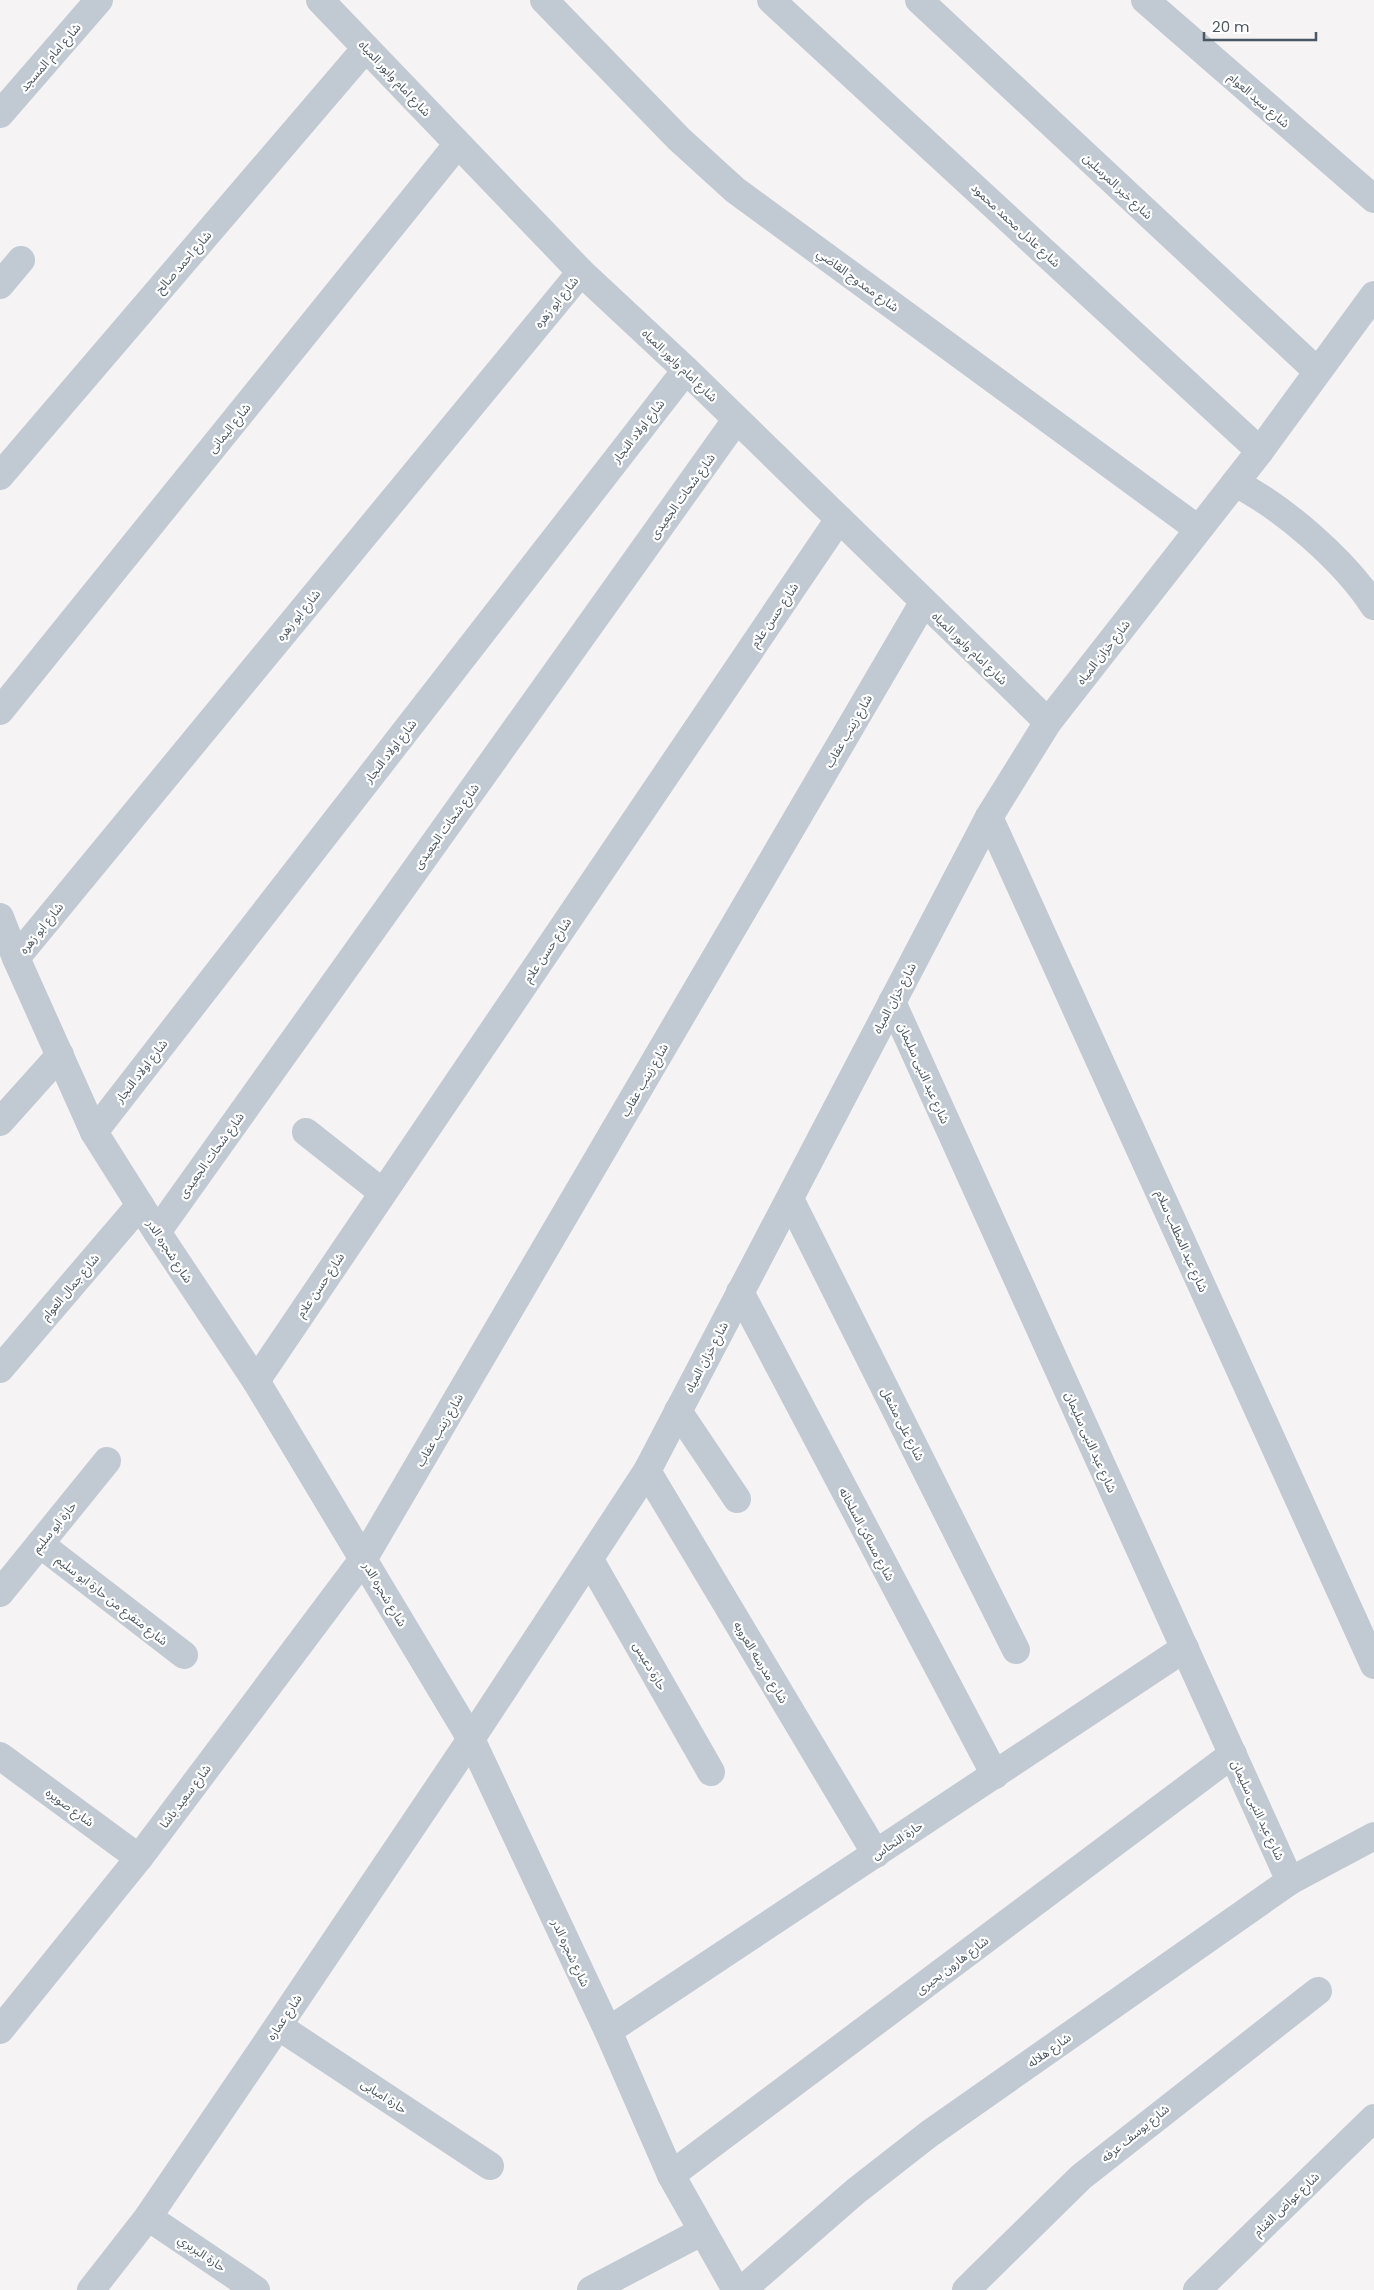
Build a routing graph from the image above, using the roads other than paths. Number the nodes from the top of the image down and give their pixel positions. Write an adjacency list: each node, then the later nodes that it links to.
1 (100, 0): 8 (street, شارع امام المسجد)
2 (320, 0): 7 (street, شارع امام وابور المياه)
3 (544, 0): 22 (street, شارع ممدوح القاضي)
4 (771, 0): 18 (street, شارع عادل محمد محمود)
5 (919, 0): 16 (street, شارع خير المرسلين)
6 (1145, 0): 10 (street, شارع سيد العوام)
7 (366, 48): 9 (street, شارع امام وابور المياه); 19 (street, شارع احمد صالح)
8 (0, 114)
9 (457, 145): 12 (street, شارع امام وابور المياه); 25 (street, شارع اليمانى)
10 (1374, 199)
11 (22, 260): 13 (street)
12 (581, 272): 15 (street, شارع امام وابور المياه); 29 (street, شارع ابو زهره)
13 (0, 285)
14 (1374, 295): 16 (street, شارع خزان المياه)
15 (686, 370): 17 (street, شارع امام وابور المياه); 33 (street, شارع اولاد النجار)
16 (1317, 371): 18 (street, شارع خزان المياه)
17 (736, 420): 21 (street, شارع امام وابور المياه); 38 (street, شارع شحات الجعيدى)
18 (1260, 451): 20 (street, شارع خزان المياه)
19 (0, 476)
20 (1235, 483): 22 (street, شارع خزان المياه); 24 (street)
21 (839, 519): 23 (street, شارع امام وابور المياه); 35 (street, شارع حسن علام)
22 (1198, 529): 26 (street, شارع خزان المياه)
23 (923, 603): 26 (street, شارع امام وابور المياه); 47 (street, شارع زينب عقاب)
24 (1374, 606)
25 (0, 711)
26 (1048, 722): 27 (street, شارع خزان المياه)
27 (989, 817): 30 (street, شارع خزان المياه); 53 (street, شارع عبد المطلب سلام)
28 (0, 917): 29 (street, شارع شجره الدر)
29 (16, 958): 31 (street, شارع شجره الدر)
30 (892, 1002): 36 (street, شارع خزان المياه); 50 (street, شارع عبد النبى سليمان)
31 (60, 1055): 32 (street); 33 (street, شارع شجره الدر)
32 (0, 1122)
33 (94, 1132): 37 (street, شارع شجره الدر)
34 (306, 1132): 35 (street)
35 (382, 1192): 41 (street, شارع حسن علام)
36 (790, 1199): 39 (street, شارع خزان المياه); 51 (street, شارع على مشعل)
37 (140, 1205): 38 (street, شارع شجره الدر); 40 (street, شارع جمال العوام)
38 (156, 1232): 41 (street, شارع شجره الدر)
39 (740, 1292): 42 (street, شارع خزان المياه); 58 (street, شارع مساكن السلخانه)
40 (0, 1369)
41 (256, 1381): 47 (street, شارع شجره الدر)
42 (678, 1410): 44 (street, شارع خزان المياه); 45 (street)
43 (107, 1461): 46 (street, حارة ابو سليم)
44 (646, 1471): 48 (street, شارع خزان المياه); 60 (street, شارع مدرسه العروبه)
45 (737, 1498)
46 (40, 1544): 49 (street, حارة ابو سليم); 52 (street, شارع متفرع من حارة ابو سليم)
47 (364, 1558): 54 (street, شارع شجره الدر); 61 (street, شارع سعيد باشا)
48 (590, 1560): 54 (street, شارع خزان المياه); 57 (street, حارة دعبس)
49 (0, 1593)
50 (1185, 1648): 55 (street, شارع عبد النبى سليمان); 58 (street, حارة النحاس)
51 (1016, 1650)
52 (184, 1655)
53 (1374, 1665)
54 (471, 1739): 64 (street, شارع عماره); 66 (street, شارع شجره الدر)
55 (1233, 1754): 62 (street, شارع عبد النبى سليمان); 69 (street, شارع هارون بحيرى)
56 (0, 1756): 61 (street, شارع صويره)
57 (711, 1772)
58 (995, 1775): 60 (street, حارة النحاس)
59 (1374, 1836): 62 (street, شارع هلاله)
60 (876, 1854): 66 (street, حارة النحاس)
61 (139, 1858): 65 (street, شارع سعيد باشا)
62 (1290, 1881): 76 (street, شارع هلاله)
63 (1318, 1991): 77 (street, شارع يوسف عرفه)
64 (278, 2026): 68 (street, حارة امبابى); 70 (street, شارع عماره)
65 (0, 2030)
66 (608, 2032): 69 (street, شارع شجره الدر)
67 (1374, 2118): 78 (street, شارع عواض الغنام)
68 (490, 2166)
69 (671, 2175): 71 (street, شارع شجره الدر)
70 (148, 2217): 72 (street, شارع عماره); 73 (street, حارة البربري)
71 (701, 2232): 74 (street); 75 (street, شارع شجره الدر)
72 (91, 2290)
73 (256, 2290)
74 (592, 2290)
75 (736, 2290)
76 (742, 2290)
77 (966, 2290)
78 (1197, 2290)

